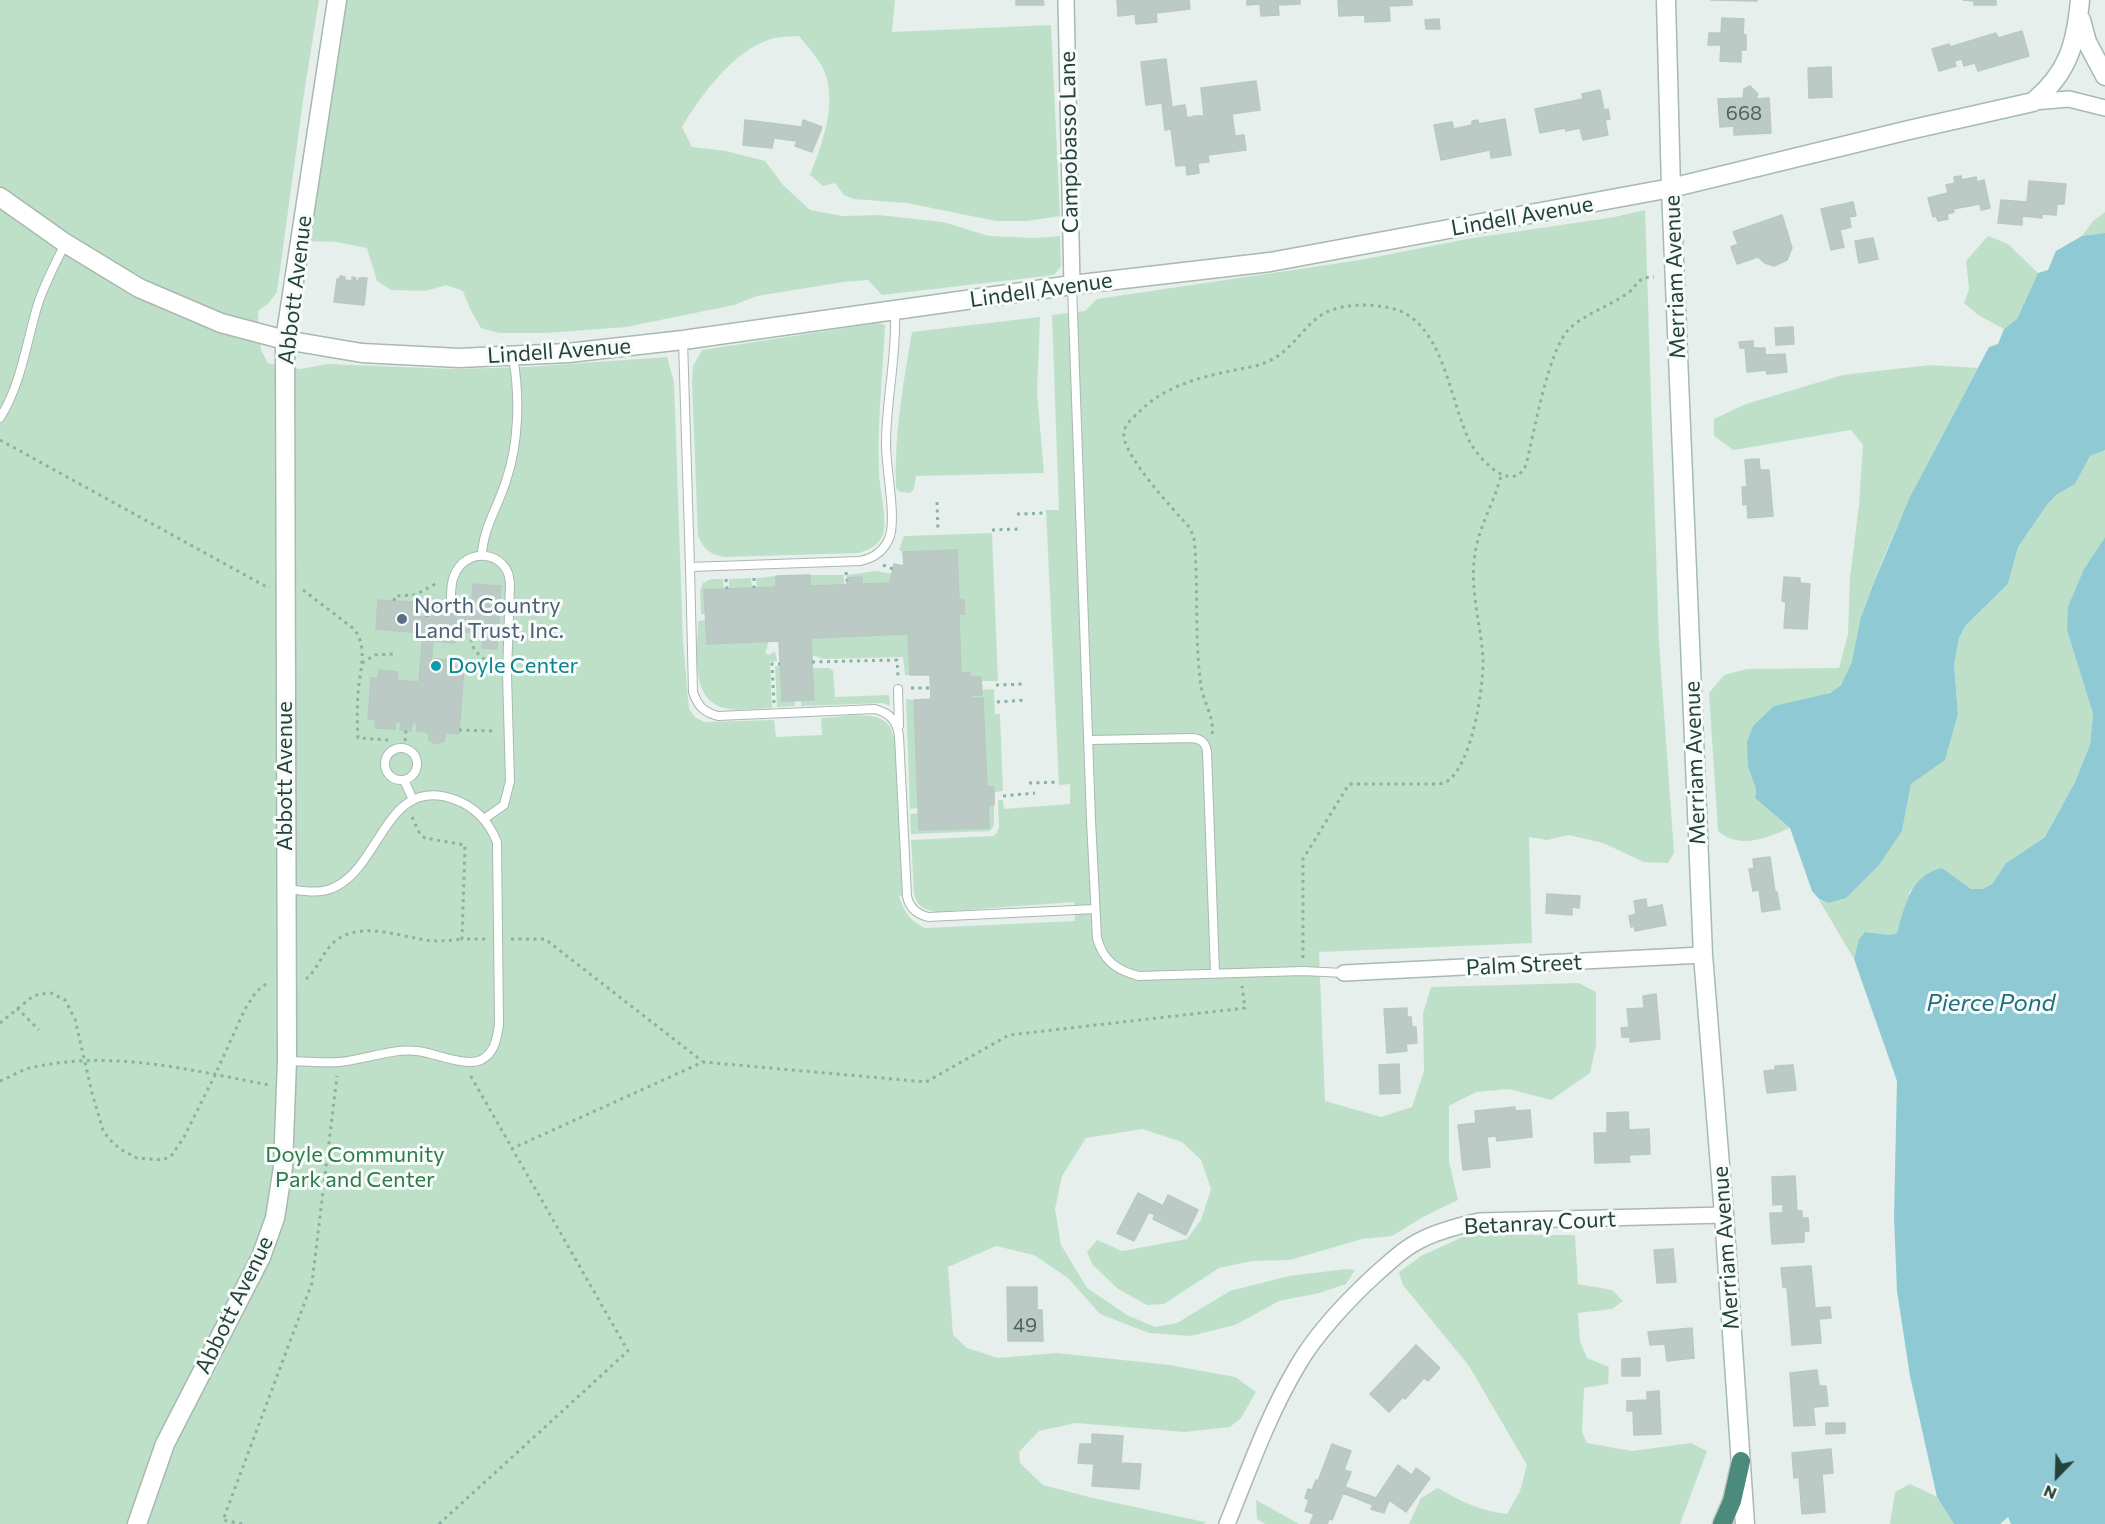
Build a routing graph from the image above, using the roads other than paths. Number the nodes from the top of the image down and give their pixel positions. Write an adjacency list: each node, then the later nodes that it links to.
1 (337, 0): 13 (street, Abbott Avenue)
2 (1066, 0): 11 (street, Campobasso Lane)
3 (1666, 0): 8 (street, Merriam Avenue)
4 (2080, 6): 5 (street); 6 (street)
5 (2105, 76)
6 (2033, 102): 7 (street, Lindell Avenue); 8 (street, Lindell Avenue)
7 (2105, 108)
8 (1671, 188): 11 (street, Lindell Avenue); 28 (street, Merriam Avenue)
9 (0, 197): 10 (street, Lindell Avenue)
10 (65, 243): 13 (street, Lindell Avenue); 16 (lane)
11 (1072, 285): 12 (street, Lindell Avenue); 22 (lane)
12 (895, 310): 14 (street, Lindell Avenue); 18 (lane)
13 (285, 340): 15 (street, Lindell Avenue); 26 (street, Abbott Avenue)
14 (683, 340): 15 (street, Lindell Avenue); 18 (lane)
15 (513, 356): 17 (lane)
16 (0, 418)
17 (482, 555): 19 (lane); 25 (lane)
18 (690, 567): 21 (lane)
19 (450, 609)
20 (898, 689): 21 (lane)
21 (899, 736): 27 (lane)
22 (1090, 740): 27 (lane); 29 (lane)
23 (404, 780): 23 (lane); 24 (lane)
24 (413, 800): 25 (lane); 26 (lane)
25 (484, 819): 31 (lane)
26 (286, 889): 31 (street, Abbott Avenue)
27 (1095, 909): 29 (lane)
28 (1703, 955): 30 (street, Palm Street); 32 (street, Merriam Avenue)
29 (1215, 973): 30 (lane)
30 (1344, 973)
31 (287, 1061): 34 (street, Abbott Avenue)
32 (1724, 1215): 33 (street, Merriam Avenue); 35 (street, Betanray Court)
33 (1742, 1461): 36 (highway); 37 (street, Merriam Avenue)
34 (138, 1524)
35 (1227, 1524)
36 (1722, 1524)
37 (1745, 1524)

